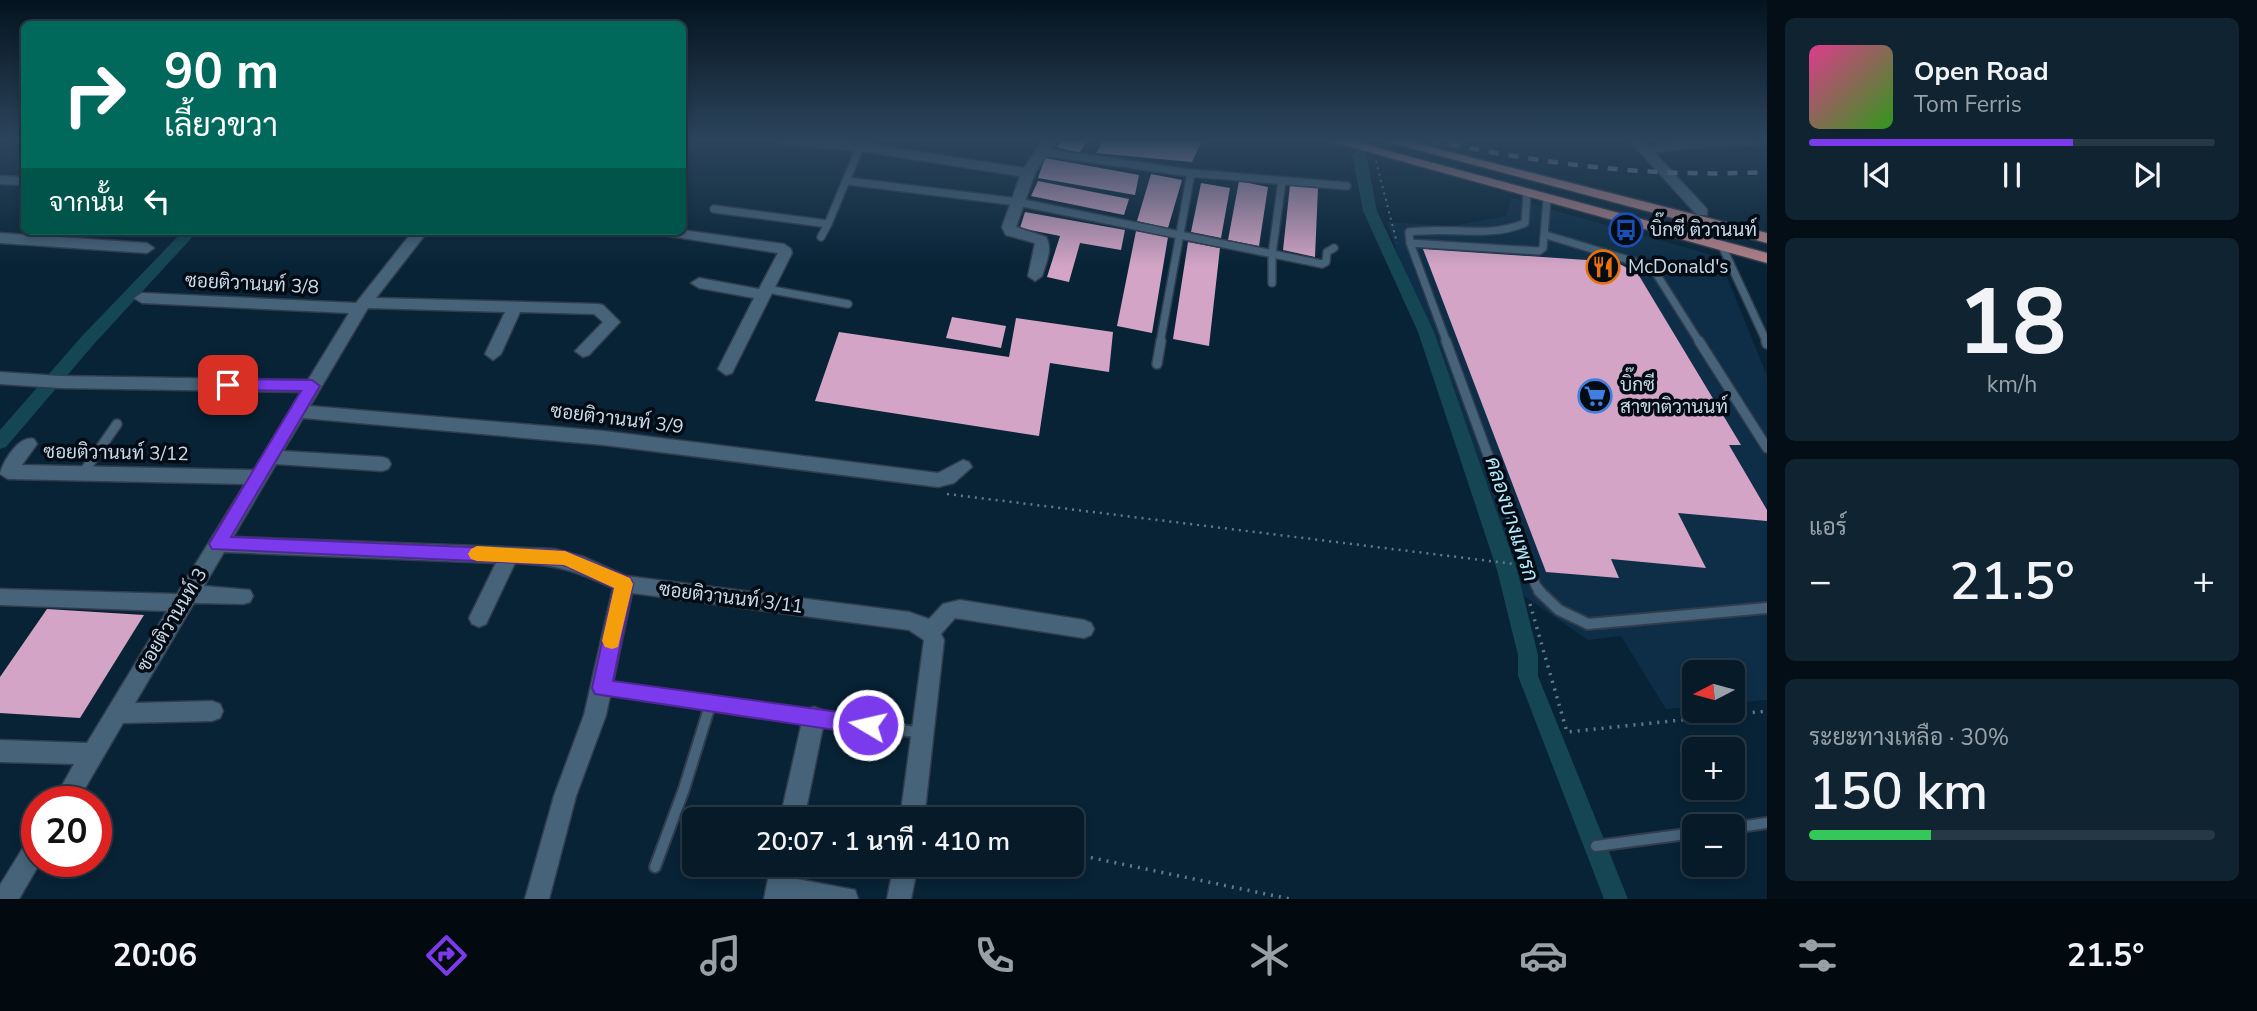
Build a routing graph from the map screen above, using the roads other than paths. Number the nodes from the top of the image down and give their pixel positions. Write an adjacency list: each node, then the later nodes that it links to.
1 (1282, 181): 34 (lane)
2 (847, 182): 18 (lane)
3 (855, 182): 15 (lane)
4 (1025, 182): 15 (street)
5 (1189, 182): 23 (lane)
6 (1294, 182): 12 (lane)
7 (1486, 182): 13 (main road)
8 (1530, 182): 31 (main road)
9 (1533, 182): 27 (main road)
10 (1584, 182): 17 (main road)
11 (1674, 182): 17 (street)
12 (1347, 186)
13 (1527, 193): 14 (main road); 28 (lane)
14 (1547, 199): 24 (lane); 30 (main road)
15 (1018, 202): 23 (lane); 36 (street)
16 (714, 209): 18 (lane)
17 (1702, 212): 19 (main road)
18 (828, 224): 25 (lane)
19 (1767, 229)
20 (122, 235): 29 (street)
21 (418, 235): 42 (street, ซอยติวานนท์ 3)
22 (686, 235): 39 (street)
23 (1178, 235): 34 (lane); 47 (lane)
24 (1546, 235): 28 (lane); 54 (lane)
25 (821, 237)
26 (0, 238): 29 (street)
27 (1767, 238)
28 (1410, 243): 67 (lane)
29 (112, 245): 32 (street)
30 (1721, 246): 35 (main road); 44 (lane)
31 (1767, 247)
32 (147, 248)
33 (1334, 248): 34 (lane)
34 (1272, 254): 38 (lane)
35 (1767, 258)
36 (1035, 276)
37 (699, 283): 39 (street)
38 (1272, 283)
39 (766, 292): 41 (lane); 48 (street)
40 (142, 298): 42 (street, ซอยติวานนท์ 3/8)
41 (849, 304)
42 (362, 306): 43 (street, ซอยติวานนท์ 3/8); 50 (street, ซอยติวานนท์ 3)
43 (515, 307): 45 (street, ซอยติวานนท์ 3/8); 46 (street)
44 (1767, 344)
45 (583, 351)
46 (493, 355)
47 (1157, 364)
48 (726, 369)
49 (0, 378): 50 (street)
50 (312, 386): 51 (street, ซอยติวานนท์ 3)
51 (297, 411): 55 (street, ซอยติวานนท์ 3); 57 (street, ซอยติวานนท์ 3/9)
52 (117, 424): 58 (lane)
53 (28, 444): 59 (street, ซอยติวานนท์ 3/12)
54 (1767, 449)
55 (270, 457): 56 (street); 60 (street, ซอยติวานนท์ 3)
56 (382, 464)
57 (963, 467)
58 (83, 473): 59 (street, ซอยติวานนท์ 3/12); 60 (street, ซอยติวานนท์ 3/12)
59 (4, 477)
60 (257, 477): 61 (street, ซอยติวานนท์ 3)
61 (218, 544): 62 (street, ซอยติวานนท์ 3/11); 66 (street, ซอยติวานนท์ 3)
62 (509, 555): 63 (street, ซอยติวานนท์ 3/11); 68 (street)
63 (624, 584): 70 (street, ซอยติวานนท์ 3/11); 71 (street)
64 (243, 596): 66 (street)
65 (0, 597): 66 (street)
66 (184, 598): 74 (street, ซอยติวานนท์ 3)
67 (1767, 608)
68 (479, 618)
69 (1084, 629): 70 (street)
70 (931, 631): 76 (street)
71 (601, 688): 72 (lane); 91 (street)
72 (711, 702): 75 (lane); 86 (lane)
73 (212, 710): 74 (street)
74 (117, 713): 78 (street, ซอยติวานนท์ 3)
75 (814, 717): 76 (lane); 80 (street)
76 (922, 733): 81 (street)
77 (0, 751): 78 (street)
78 (92, 754): 79 (street, ซอยติวานนท์ 3)
79 (73, 786)
80 (795, 807)
81 (913, 807)
82 (1767, 823): 83 (lane)
83 (1745, 826)
84 (1682, 835): 85 (lane)
85 (1596, 846)
86 (656, 867)
87 (21, 872): 90 (street)
88 (903, 877): 93 (street)
89 (779, 884): 92 (street)
90 (5, 899)
91 (537, 899)
92 (846, 899)
93 (899, 899)

